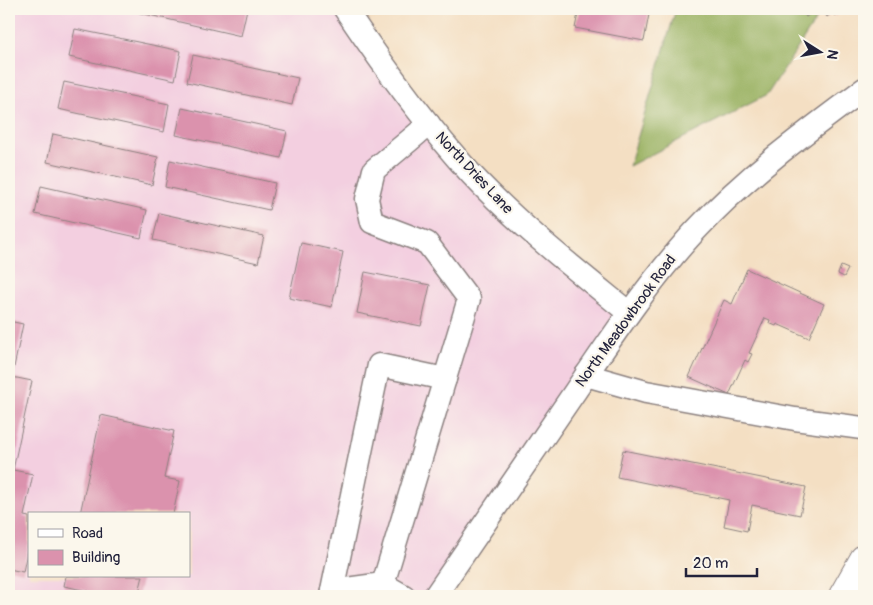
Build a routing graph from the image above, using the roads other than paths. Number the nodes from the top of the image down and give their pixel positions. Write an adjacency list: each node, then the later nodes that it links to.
1 (346, 9): 3 (street, North Dries Lane)
2 (864, 89): 4 (street, North Meadowbrook Road)
3 (428, 124): 4 (street, North Dries Lane); 6 (street)
4 (629, 313): 5 (street, North Meadowbrook Road)
5 (586, 375): 7 (street); 12 (street, North Meadowbrook Road)
6 (445, 379): 9 (street); 10 (street)
7 (862, 428)
8 (864, 559): 13 (highway)
9 (383, 584): 10 (street); 11 (street)
10 (331, 593)
11 (404, 596)
12 (434, 596)
13 (843, 596)

